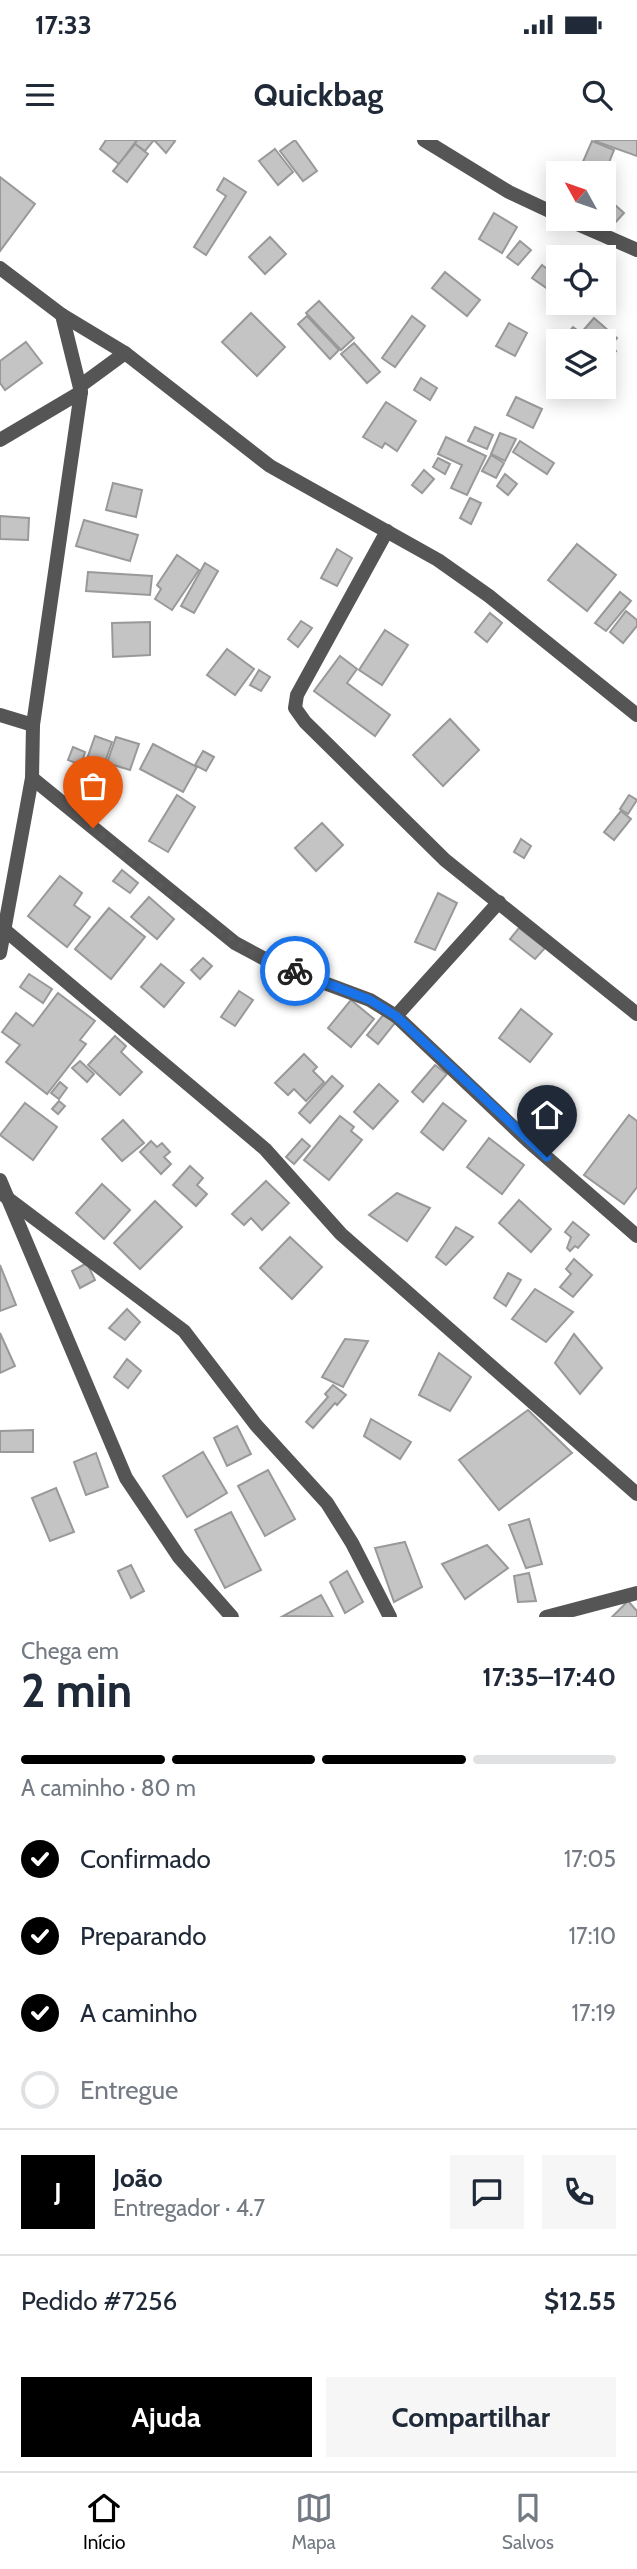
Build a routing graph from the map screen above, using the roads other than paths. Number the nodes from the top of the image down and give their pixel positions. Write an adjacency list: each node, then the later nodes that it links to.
1 (424, 140): 2 (street)
2 (546, 209)
3 (593, 231): 4 (street)
4 (637, 250)
5 (0, 268): 6 (street)
6 (62, 315): 7 (street); 8 (street)
7 (125, 353): 8 (street); 10 (street)
8 (80, 389): 9 (street); 13 (street)
9 (0, 440)
10 (387, 531): 12 (street); 16 (street)
11 (0, 715): 13 (street)
12 (637, 715)
13 (33, 725): 14 (street)
14 (32, 778): 15 (street); 20 (street)
15 (5, 899): 17 (street)
16 (499, 902): 19 (street); 20 (street)
17 (6, 931): 18 (street); 24 (street)
18 (0, 953)
19 (637, 1014)
20 (396, 1016): 23 (street)
21 (0, 1180): 22 (street)
22 (6, 1197): 26 (street); 27 (street)
23 (637, 1236)
24 (637, 1494)
25 (637, 1593): 28 (street)
26 (232, 1617)
27 (390, 1617)
28 (546, 1617)

